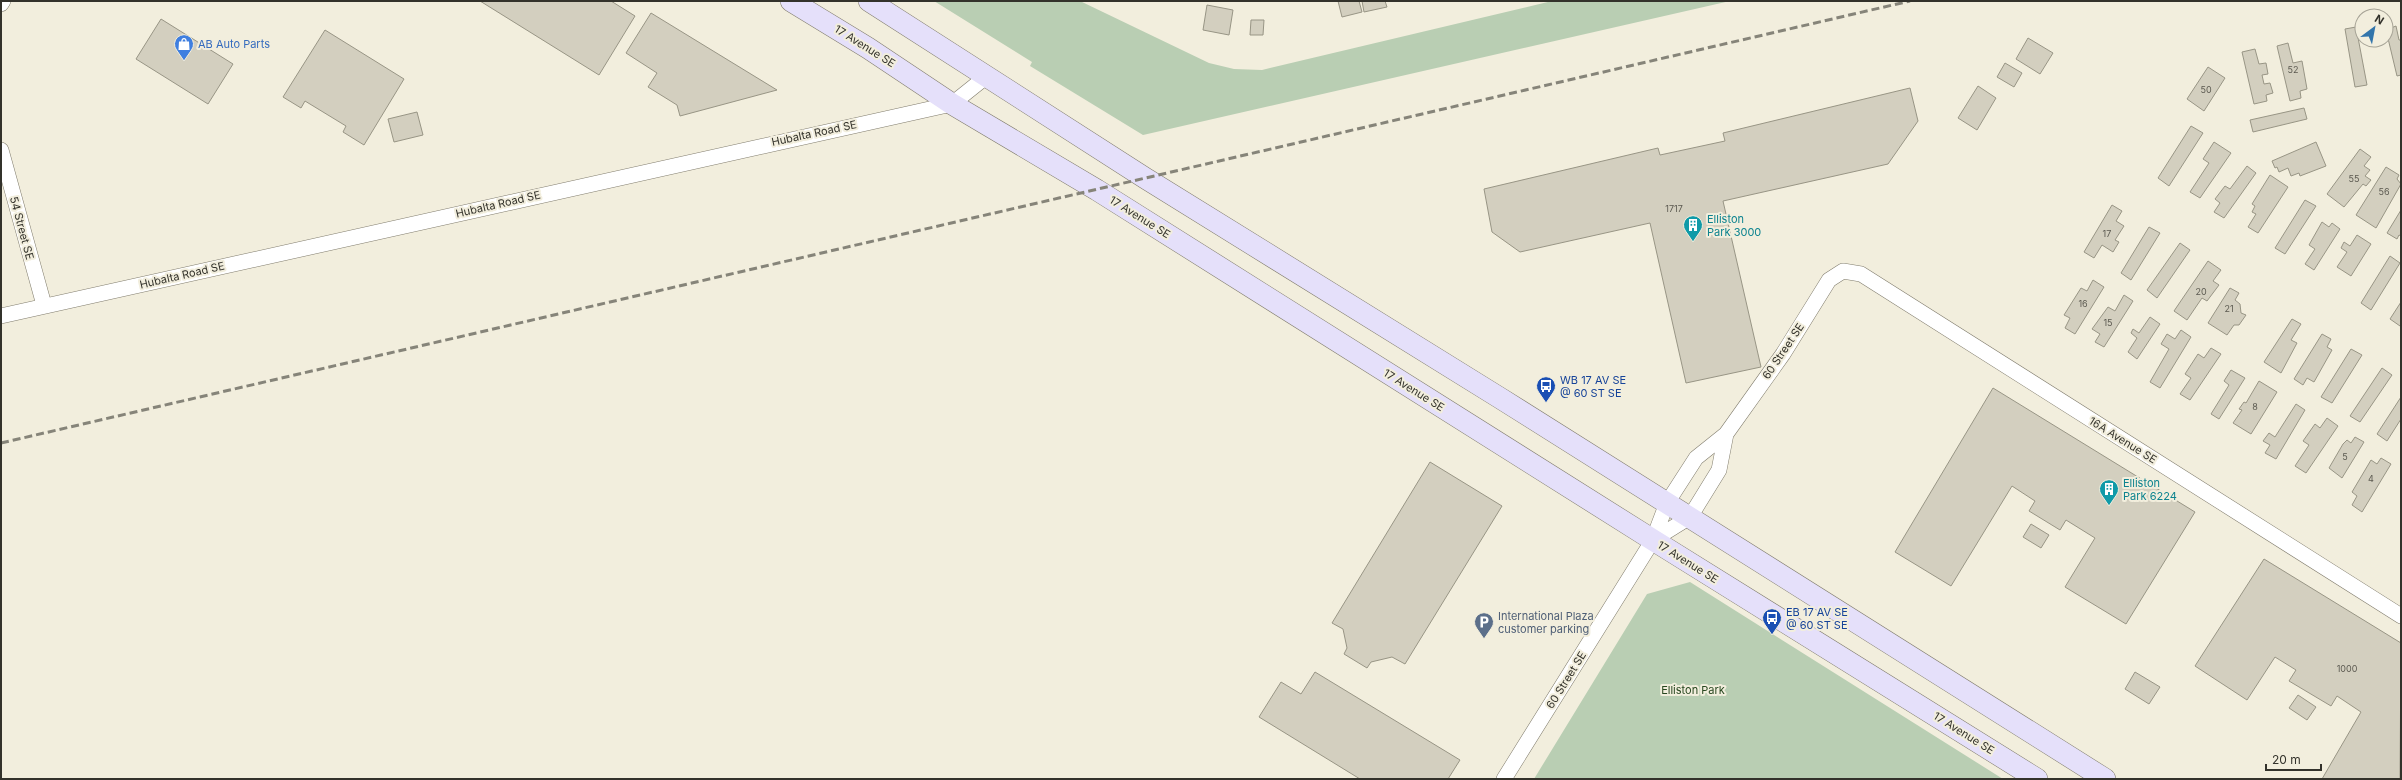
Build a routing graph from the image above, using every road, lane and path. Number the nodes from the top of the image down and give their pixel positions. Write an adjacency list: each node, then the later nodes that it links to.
1 (3, 1): 4 (street)
2 (791, 1): 6 (main road, 17 Avenue SE)
3 (869, 1): 5 (main road)
4 (1, 4)
5 (987, 76): 6 (street, Hubalta Road SE); 12 (main road)
6 (952, 104): 9 (street, Hubalta Road SE); 14 (main road, 17 Avenue SE)
7 (1, 150): 9 (street, 54 Street SE)
8 (1843, 271): 11 (street, 60 Street SE); 15 (street, 16A Avenue SE)
9 (44, 305): 10 (street, Hubalta Road SE)
10 (1, 316)
11 (1726, 434): 12 (street, 60 Street SE); 13 (street, 60 Street SE)
12 (1667, 503): 13 (main road); 14 (street, 60 Street SE)
13 (1690, 517): 14 (street, 60 Street SE); 18 (main road)
14 (1653, 540): 16 (street, 60 Street SE); 17 (main road, 17 Avenue SE)
15 (2401, 616)
16 (1504, 779)
17 (2037, 779)
18 (2105, 779)

